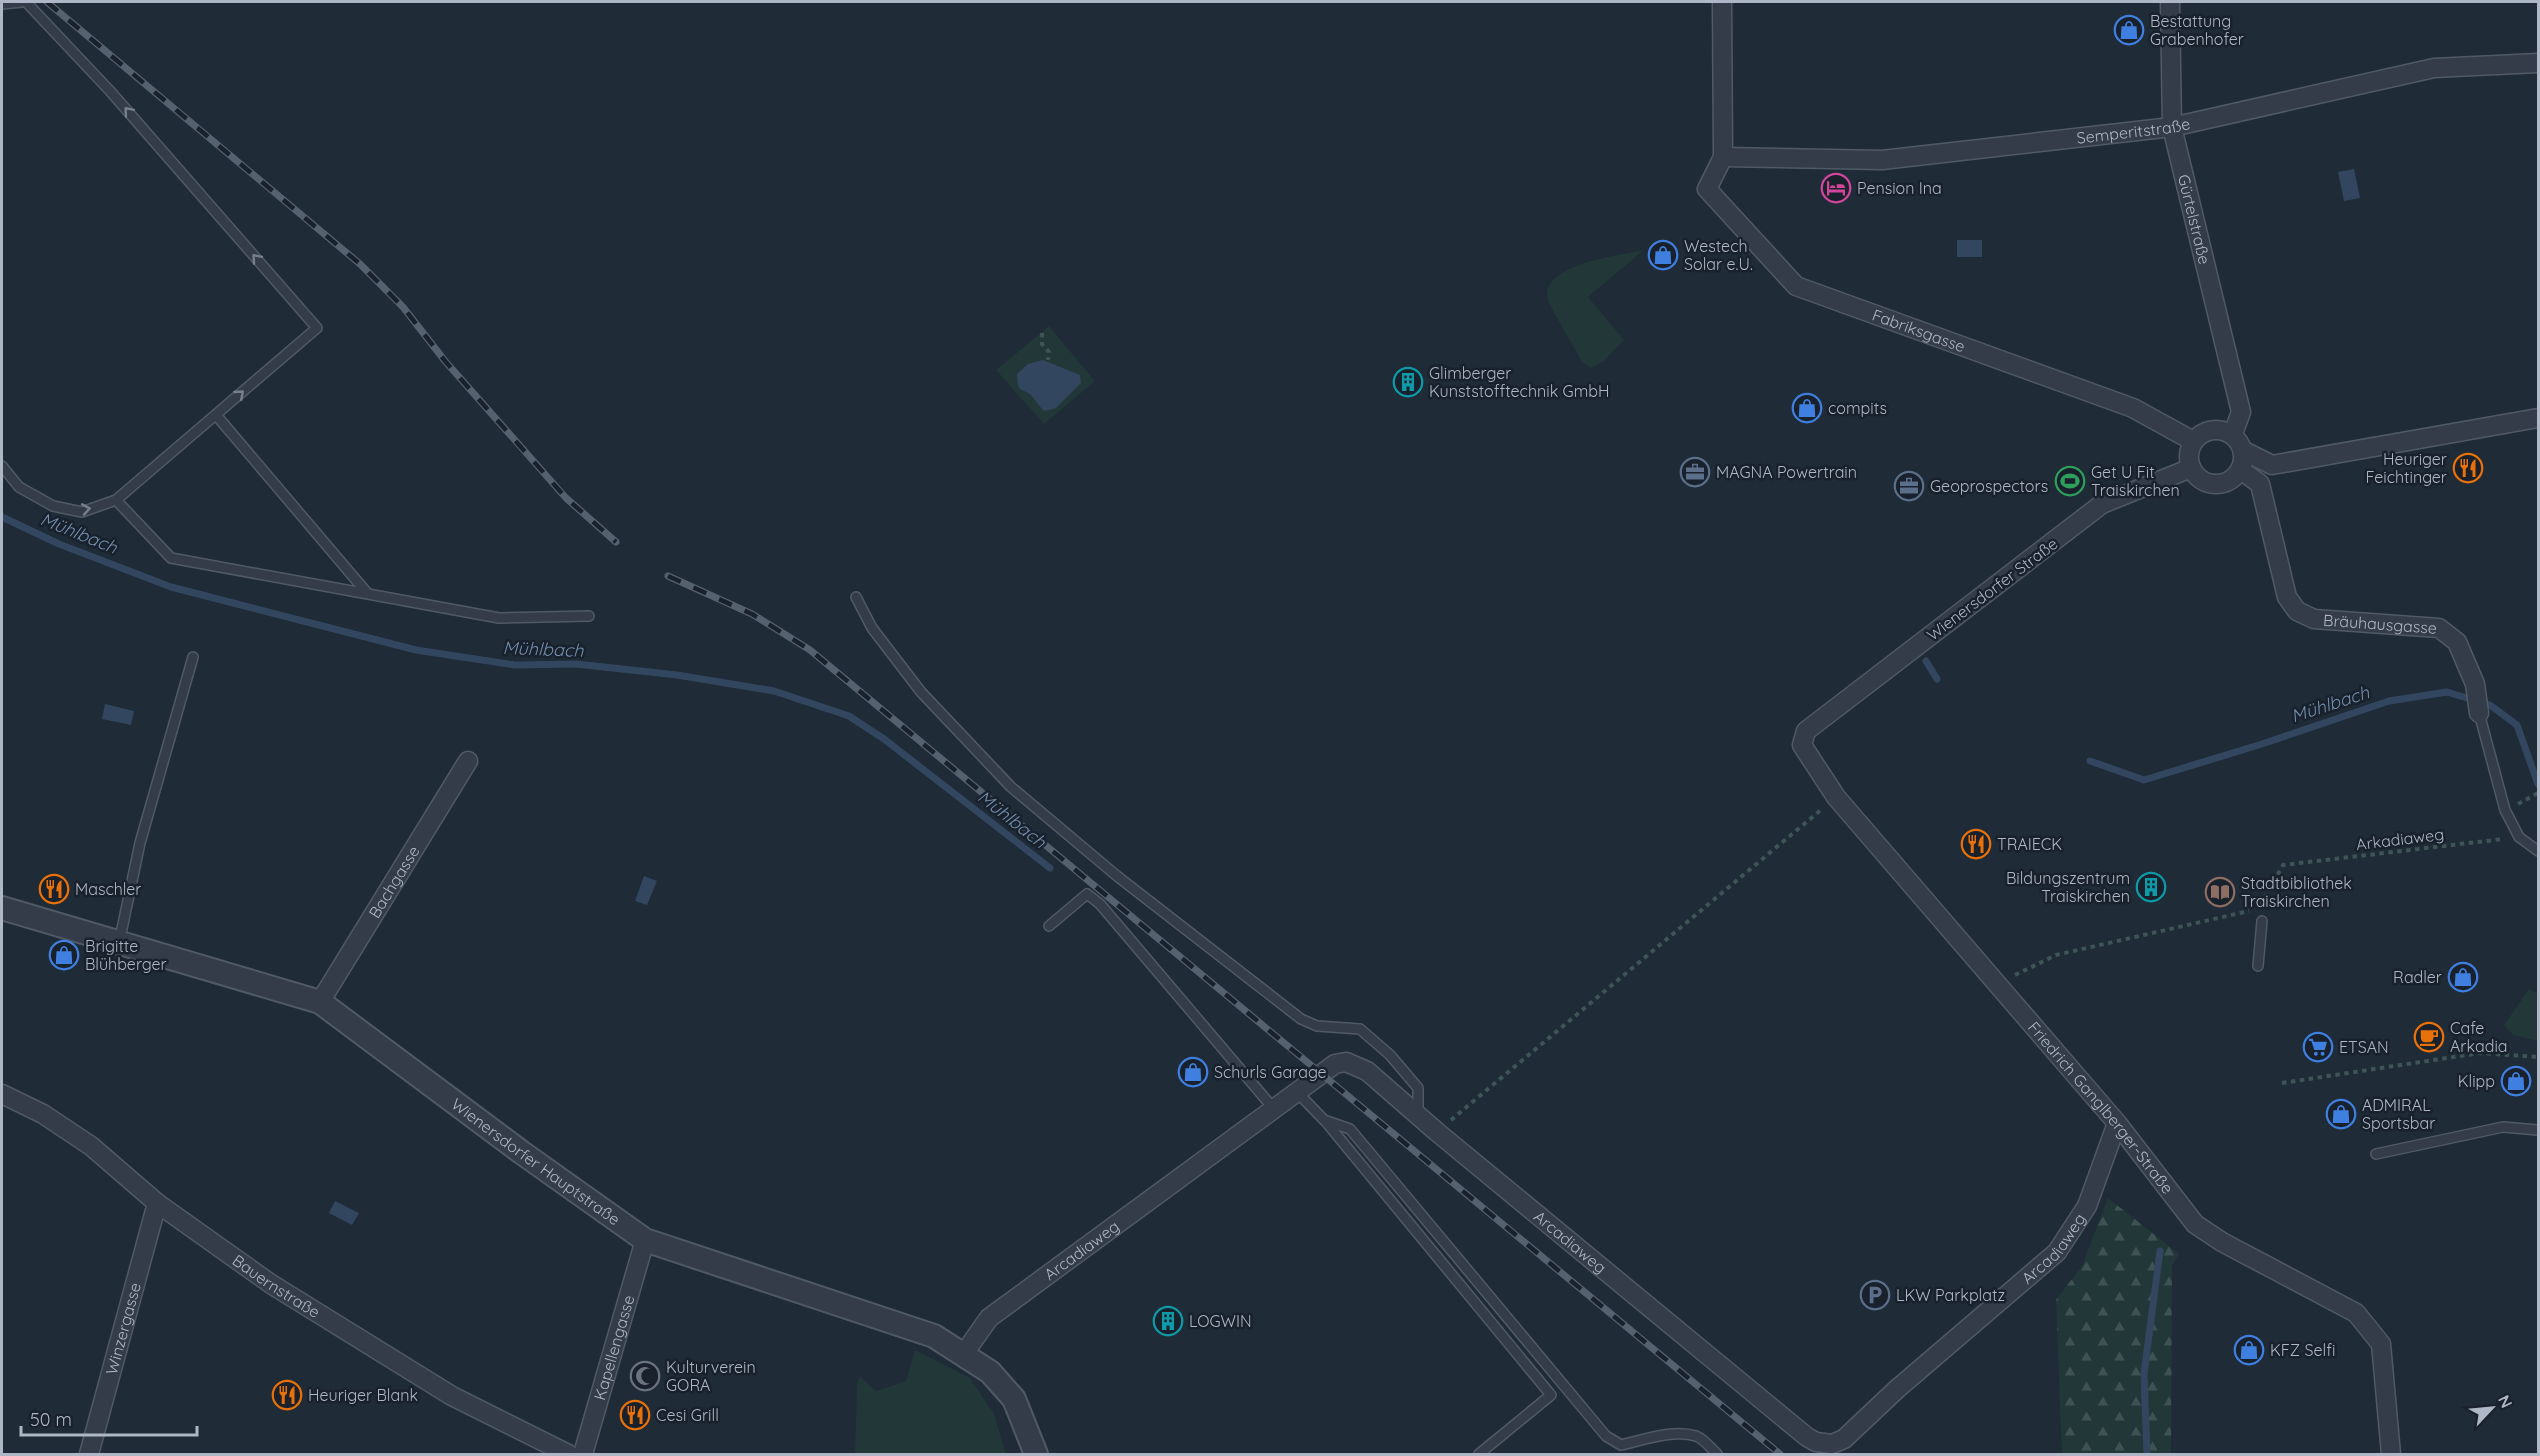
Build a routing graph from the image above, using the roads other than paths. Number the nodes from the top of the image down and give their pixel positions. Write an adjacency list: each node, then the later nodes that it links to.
1 (24, 2): 4 (lane); 8 (lane, one-way to 1)
2 (1722, 2): 7 (street)
3 (2169, 2): 6 (street, Gürtelstraße)
4 (2, 4)
5 (2538, 63): 6 (street, Semperitstraße)
6 (2172, 127): 7 (street, Semperitstraße); 10 (street, Gürtelstraße)
7 (1723, 157): 11 (street, Fabriksgasse)
8 (216, 415): 16 (lane); 17 (lane)
9 (2538, 418): 12 (street)
10 (2233, 434): 11 (street); 12 (street)
11 (2193, 441): 14 (street)
12 (2244, 451): 15 (street)
13 (2, 466): 16 (lane, one-way to 16)
14 (2191, 468): 15 (street); 22 (street, Wienersdorfer Straße)
15 (2241, 470): 21 (street, Bräuhausgasse)
16 (116, 501): 17 (lane)
17 (368, 594): 19 (lane)
18 (856, 597): 34 (lane)
19 (589, 616)
20 (193, 657): 28 (lane)
21 (2479, 713): 24 (lane, Bräuhausgasse)
22 (1806, 732): 36 (street, Friedrich Ganglberger-Straße)
23 (468, 761): 30 (street, Bachgasse)
24 (2538, 851)
25 (2, 908): 28 (street, Wienersdorfer Hauptstraße)
26 (2262, 921): 29 (lane)
27 (1049, 926): 33 (lane)
28 (119, 943): 30 (street, Wienersdorfer Hauptstraße)
29 (2258, 966)
30 (320, 1002): 40 (street, Wienersdorfer Hauptstraße)
31 (1297, 1092): 33 (street, Arcadiaweg); 34 (street, Arcadiaweg); 35 (lane)
32 (2, 1095): 39 (street, Bauernstraße)
33 (1274, 1109): 41 (street, Arcadiaweg)
34 (1418, 1116): 36 (street, Arcadiaweg)
35 (1324, 1120): 46 (lane); 47 (lane)
36 (2117, 1123): 48 (street, Friedrich Ganglberger-Straße)
37 (2538, 1130): 38 (lane)
38 (2376, 1154)
39 (157, 1203): 42 (street, Winzergasse); 43 (street, Bauernstraße)
40 (645, 1240): 41 (street, Wienersdorfer Hauptstraße); 44 (street, Kapellengasse)
41 (963, 1355): 45 (street, Wienersdorfer Hauptstraße)
42 (89, 1455)
43 (568, 1455)
44 (583, 1455)
45 (1036, 1455)
46 (1479, 1455)
47 (1717, 1455)
48 (2391, 1455)

